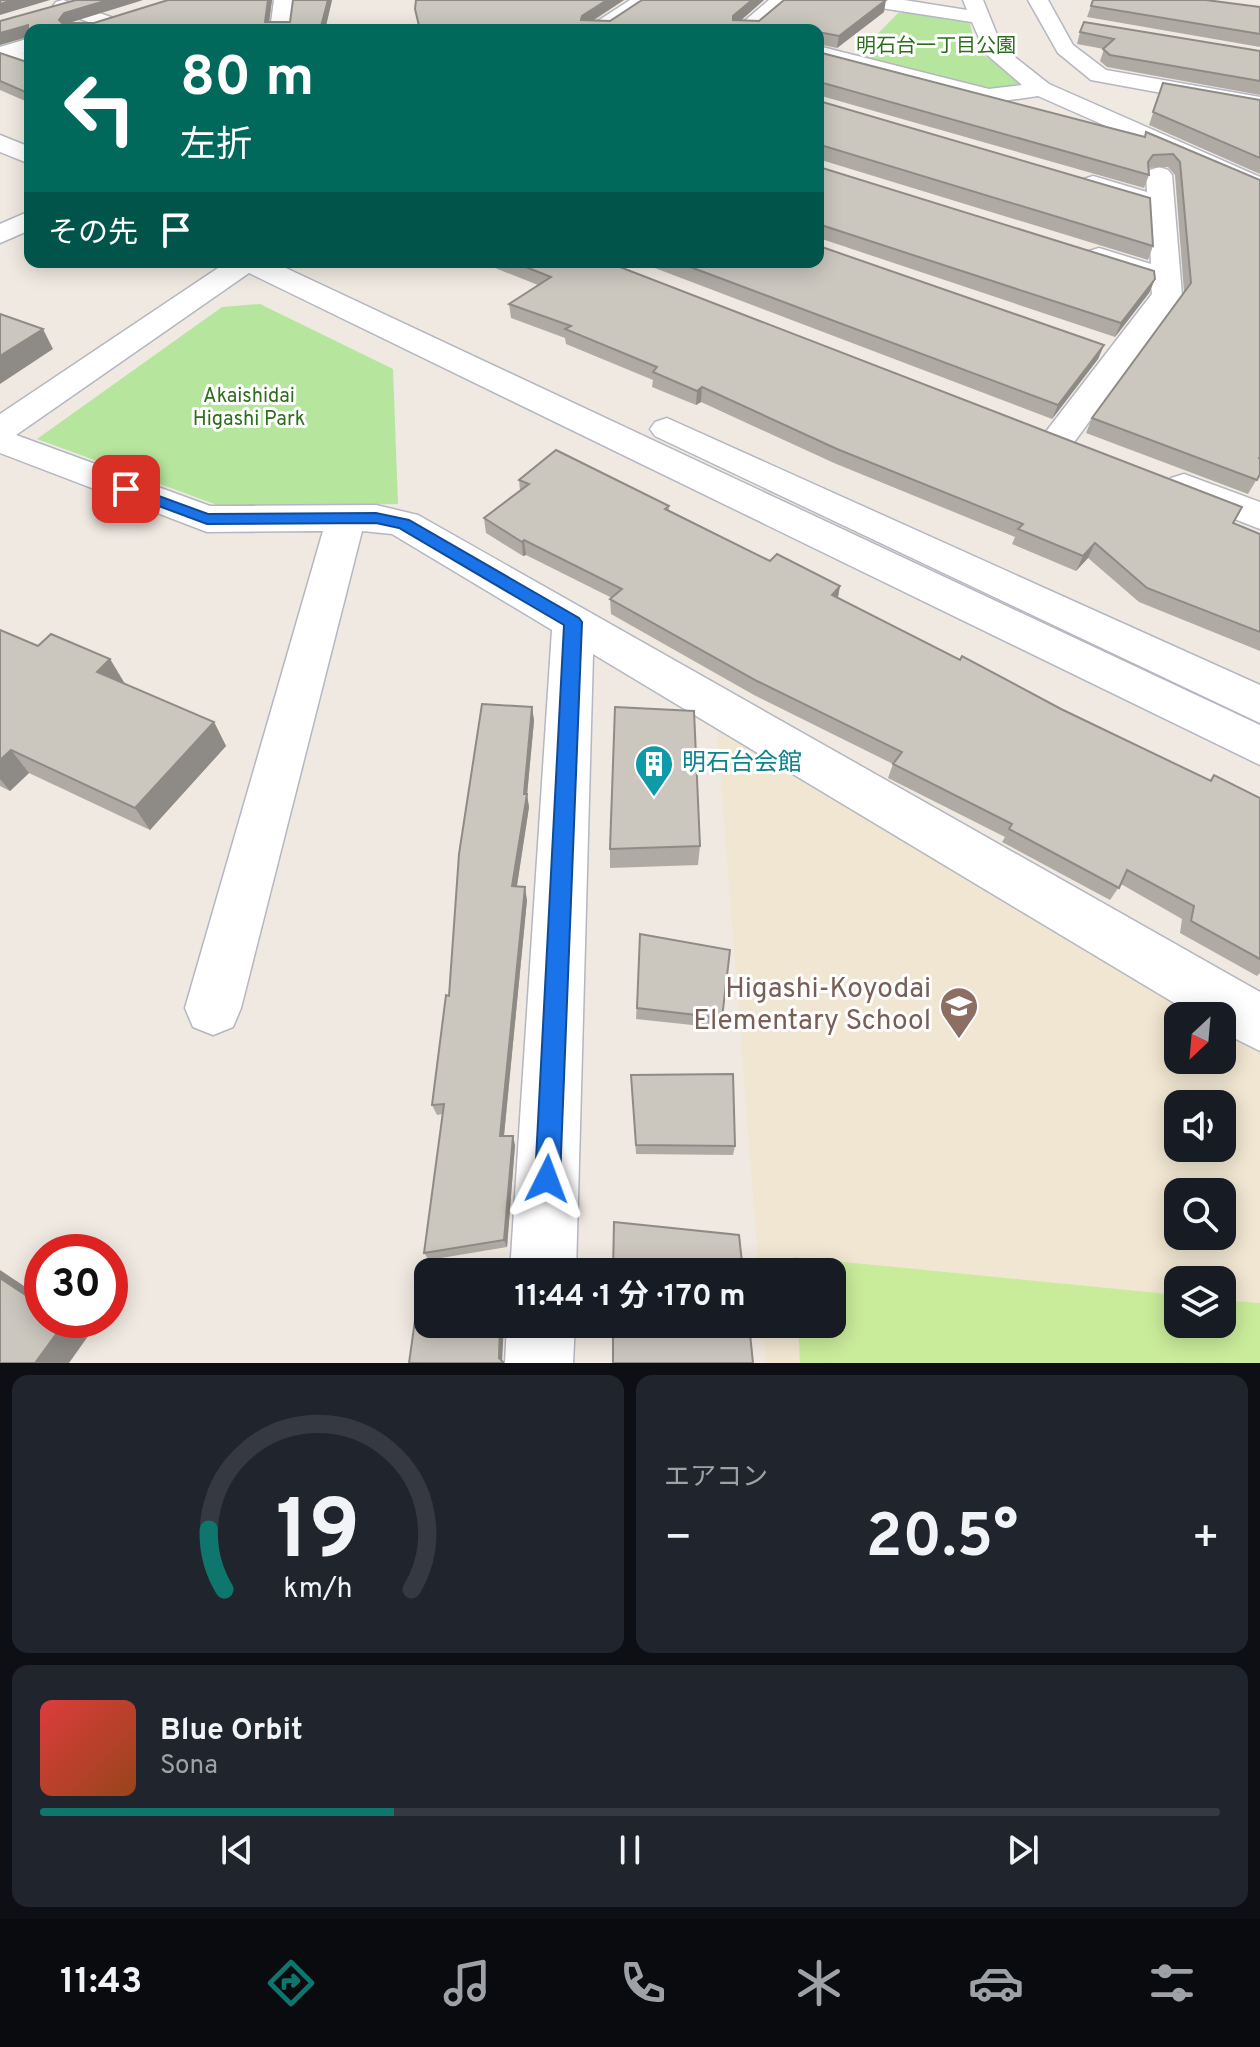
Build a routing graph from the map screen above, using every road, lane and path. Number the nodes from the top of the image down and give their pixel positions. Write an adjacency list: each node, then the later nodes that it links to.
1 (284, 0): 14 (street)
2 (643, 0): 15 (street)
3 (781, 0): 16 (street)
4 (868, 0): 7 (street)
5 (1038, 0): 10 (street)
6 (72, 3): 9 (street); 11 (street)
7 (898, 5): 8 (street); 20 (street)
8 (977, 9): 22 (street)
9 (38, 13)
10 (1049, 20): 17 (street); 23 (street)
11 (105, 21): 12 (street); 13 (street)
12 (130, 21)
13 (95, 24)
14 (281, 24)
15 (604, 24)
16 (751, 24)
17 (1079, 25)
18 (24, 46): 21 (street)
19 (824, 53): 20 (street)
20 (844, 58): 22 (street)
21 (24, 62)
22 (1041, 89): 26 (street)
23 (1260, 104)
24 (0, 119): 25 (street)
25 (24, 130)
26 (1157, 141): 30 (street); 31 (street)
27 (0, 142): 28 (street)
28 (24, 154)
29 (1072, 178): 31 (street)
30 (1260, 186)
31 (1161, 204): 38 (street)
32 (24, 222): 33 (street)
33 (0, 235)
34 (1075, 250): 38 (street)
35 (239, 268): 41 (street)
36 (261, 268): 49 (street)
37 (322, 268): 48 (street)
38 (1166, 278): 40 (street)
39 (1093, 344): 40 (street)
40 (1122, 354): 42 (street)
41 (0, 430)
42 (1060, 437)
43 (0, 441): 46 (street)
44 (1160, 476): 45 (street)
45 (1260, 516)
46 (346, 518): 47 (street); 50 (street)
47 (573, 622): 51 (street); 52 (street)
48 (1260, 705)
49 (1260, 746)
50 (213, 1008)
51 (1259, 1020)
52 (544, 1258)
53 (540, 1338): 54 (street)
54 (539, 1363)

